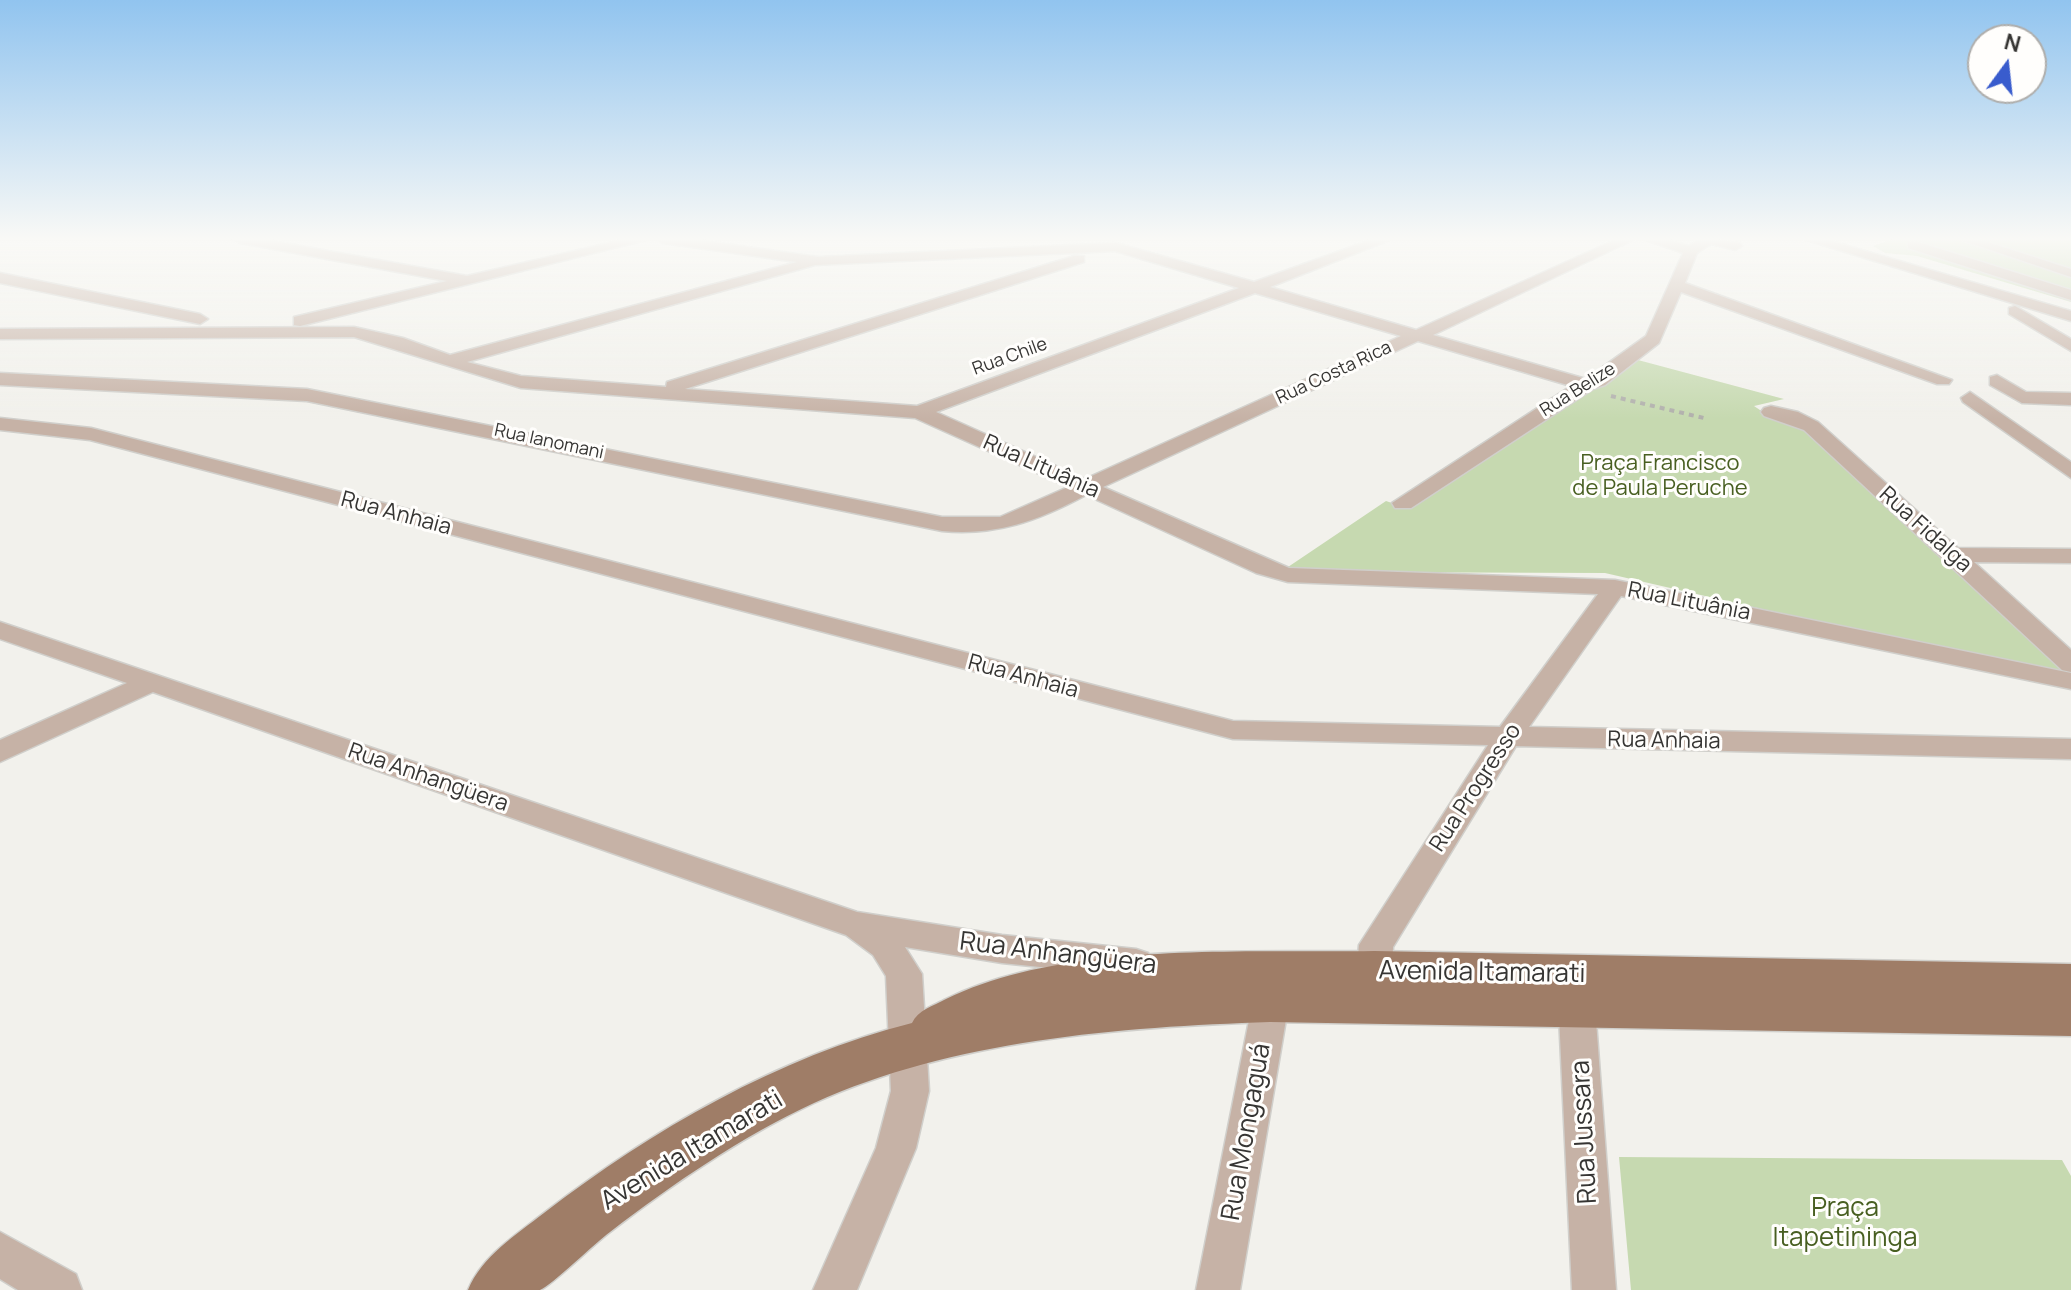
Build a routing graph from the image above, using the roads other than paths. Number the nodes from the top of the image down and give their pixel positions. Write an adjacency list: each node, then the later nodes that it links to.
1 (107, 299): 15 (street)
2 (390, 299): 15 (street)
3 (677, 299): 19 (street)
4 (948, 299): 24 (street)
5 (1225, 299): 27 (street, Rua Chile)
6 (1294, 299): 17 (street)
7 (1496, 299): 17 (street, Rua Costa Rica)
8 (1669, 299): 23 (street, Rua Belize)
9 (1715, 299): 21 (street)
10 (1992, 299): 12 (street)
11 (2048, 299): 12 (street)
12 (2023, 308): 13 (street); 14 (street); 18 (street)
13 (2071, 316)
14 (2071, 329)
15 (263, 330): 16 (street, Rua Lituânia); 19 (street, Rua Lituânia)
16 (0, 334)
17 (1417, 335): 23 (street); 31 (street, Rua Costa Rica)
18 (2071, 346)
19 (449, 361): 24 (street, Rua Lituânia)
20 (0, 379): 31 (street, Rua Ianomani)
21 (1943, 380)
22 (1997, 381): 26 (street)
23 (1583, 386): 32 (street, Rua Belize)
24 (652, 391): 27 (street, Rua Lituânia)
25 (1970, 398): 30 (street)
26 (2071, 399)
27 (919, 412): 31 (street, Rua Lituânia)
28 (1771, 412): 33 (street, Rua Fidalga)
29 (0, 424): 40 (street, Rua Anhaia)
30 (2071, 472)
31 (1085, 487): 35 (street, Rua Lituânia)
32 (1403, 503)
33 (1952, 555): 34 (street); 37 (street, Rua Fidalga)
34 (2071, 556)
35 (1615, 587): 38 (street, Rua Lituânia); 40 (street, Rua Progresso)
36 (0, 630): 39 (street, Rua Anhangüera)
37 (2071, 664)
38 (2071, 681)
39 (153, 682): 42 (street); 43 (street, Rua Anhangüera)
40 (1507, 738): 41 (street, Rua Anhaia); 46 (street, Rua Progresso)
41 (2071, 749)
42 (0, 752)
43 (856, 925): 44 (street, Rua Anhangüera); 50 (street, Rua Anhangüera)
44 (1213, 973): 47 (main road, Avenida Itamarati); 50 (main road, Avenida Itamarati)
45 (2071, 983): 48 (main road, Avenida Itamarati)
46 (1379, 986): 47 (main road, Avenida Itamarati); 48 (main road, Avenida Itamarati)
47 (1273, 988): 50 (main road, Avenida Itamarati); 55 (street, Rua Mongaguá)
48 (1576, 990): 49 (main road, Avenida Itamarati); 56 (street, Rua Jussara)
49 (2071, 1016)
50 (907, 1045): 53 (main road, Avenida Itamarati); 54 (street, Rua Anhangüera)
51 (0, 1254): 52 (street)
52 (60, 1290)
53 (497, 1290)
54 (835, 1290)
55 (1218, 1290)
56 (1594, 1290)

